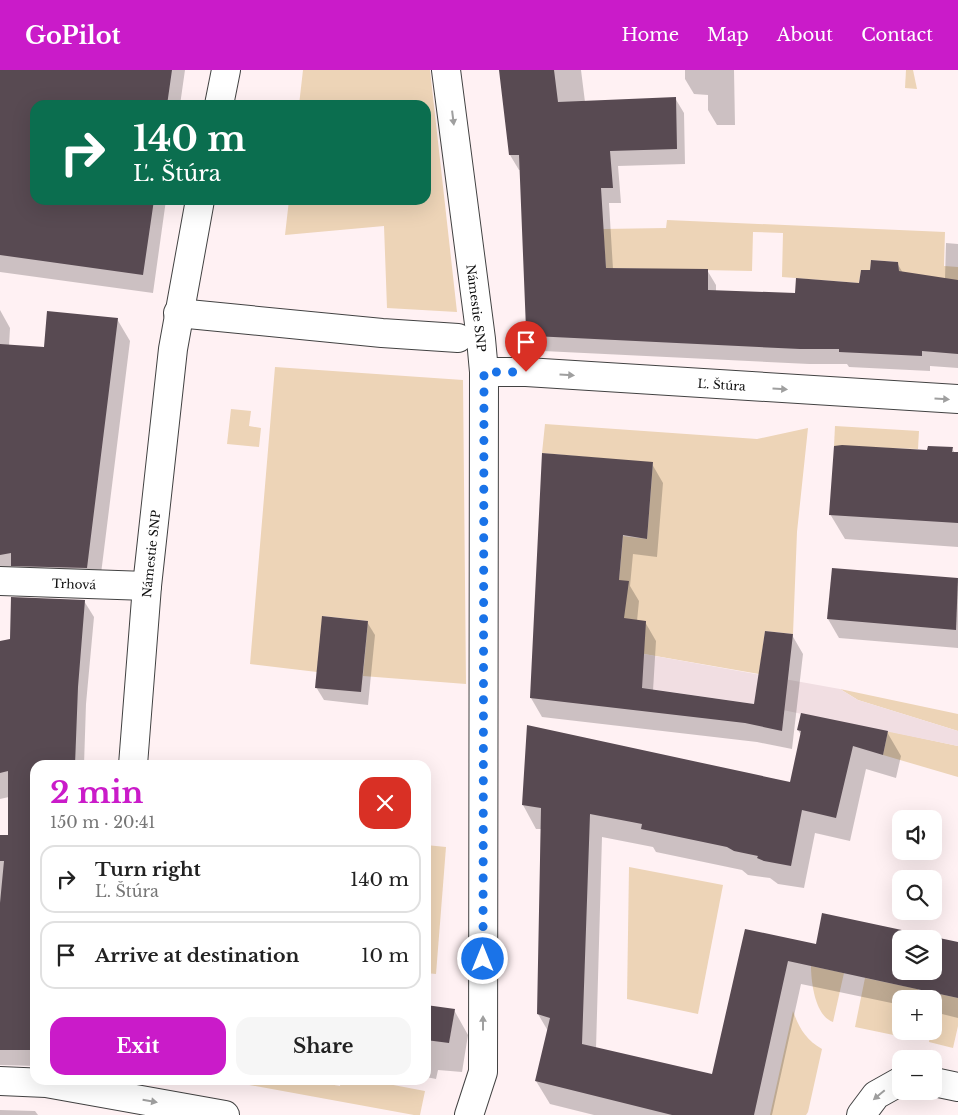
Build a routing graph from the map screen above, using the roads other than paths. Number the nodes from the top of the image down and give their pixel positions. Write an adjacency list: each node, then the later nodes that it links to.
1 (226, 70): 3 (street)
2 (446, 70): 7 (street, Námestie SNP, one-way to 7)
3 (220, 100)
4 (199, 205): 5 (street, Námestie SNP)
5 (178, 313): 6 (street, Námestie SNP); 10 (street, Námestie SNP)
6 (458, 338)
7 (484, 372): 8 (street, Ľ. Štúra, one-way to 8); 20 (street, Námestie SNP, one-way to 7)
8 (958, 400)
9 (0, 581): 10 (street, Trhová)
10 (147, 586): 11 (street, Námestie SNP)
11 (133, 760)
12 (0, 1081): 13 (street)
13 (30, 1082)
14 (942, 1084): 17 (street)
15 (54, 1085): 18 (street)
16 (892, 1087): 21 (street, one-way to 21)
17 (958, 1087)
18 (101, 1096): 19 (street, one-way to 19)
19 (225, 1115)
20 (469, 1115)
21 (861, 1115)

